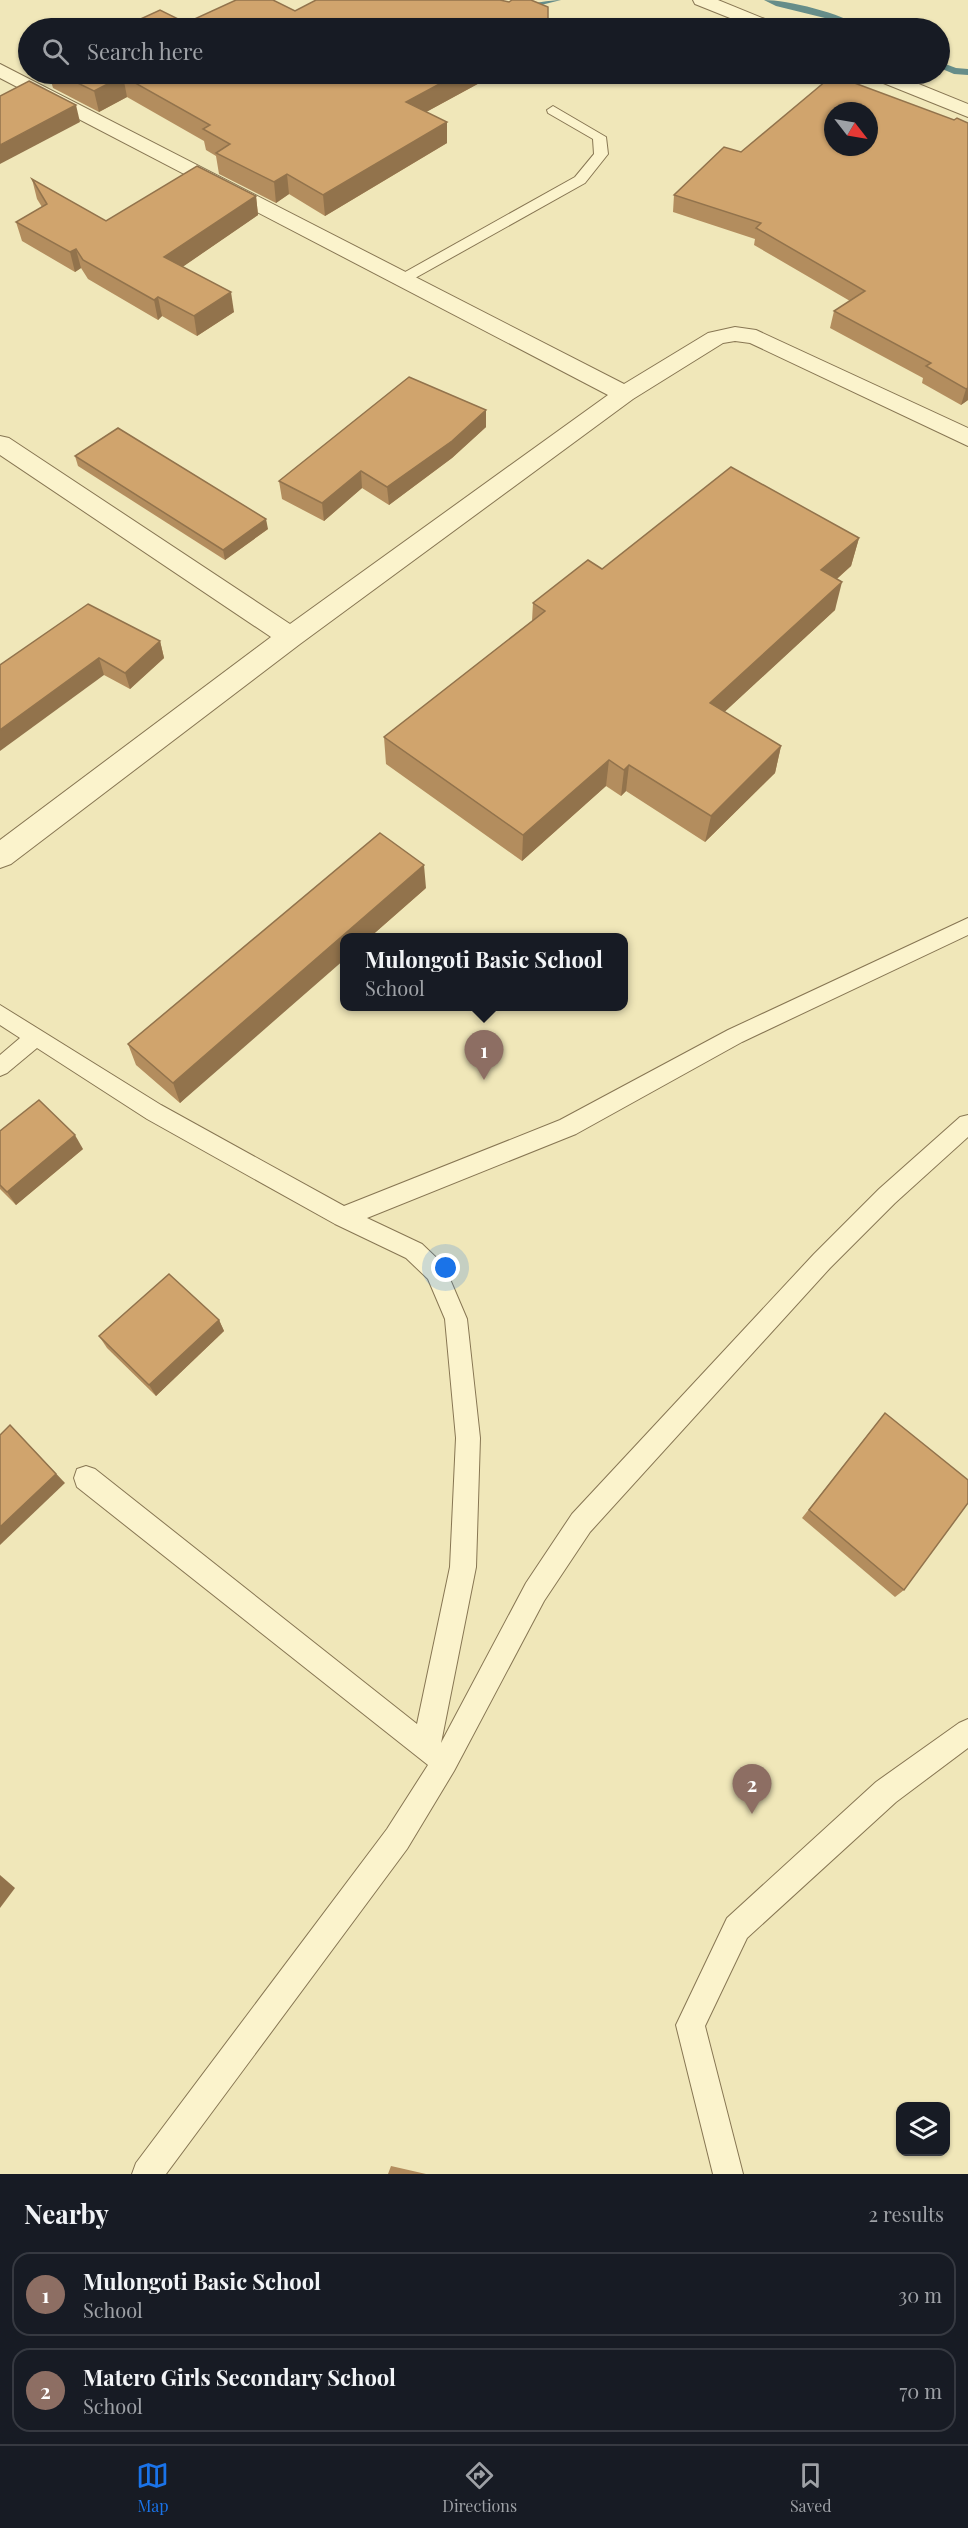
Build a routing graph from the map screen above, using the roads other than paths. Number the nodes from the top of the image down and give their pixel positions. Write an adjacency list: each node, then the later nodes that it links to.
1 (702, 0): 2 (street)
2 (746, 18)
3 (0, 70): 4 (street)
4 (18, 79)
5 (27, 84): 9 (street)
6 (902, 84): 8 (street)
7 (553, 110): 9 (lane)
8 (968, 111)
9 (403, 279): 10 (street)
10 (625, 394): 11 (street); 13 (street)
11 (968, 438)
12 (0, 444): 13 (street)
13 (290, 637): 14 (street)
14 (0, 856)
15 (968, 926): 20 (lane)
16 (0, 1014): 17 (lane)
17 (36, 1037): 18 (lane); 20 (lane)
18 (0, 1067)
19 (968, 1124): 23 (lane)
20 (343, 1217): 23 (lane)
21 (86, 1479): 23 (lane)
22 (968, 1732): 25 (lane)
23 (435, 1755): 24 (lane)
24 (147, 2174)
25 (728, 2174)

